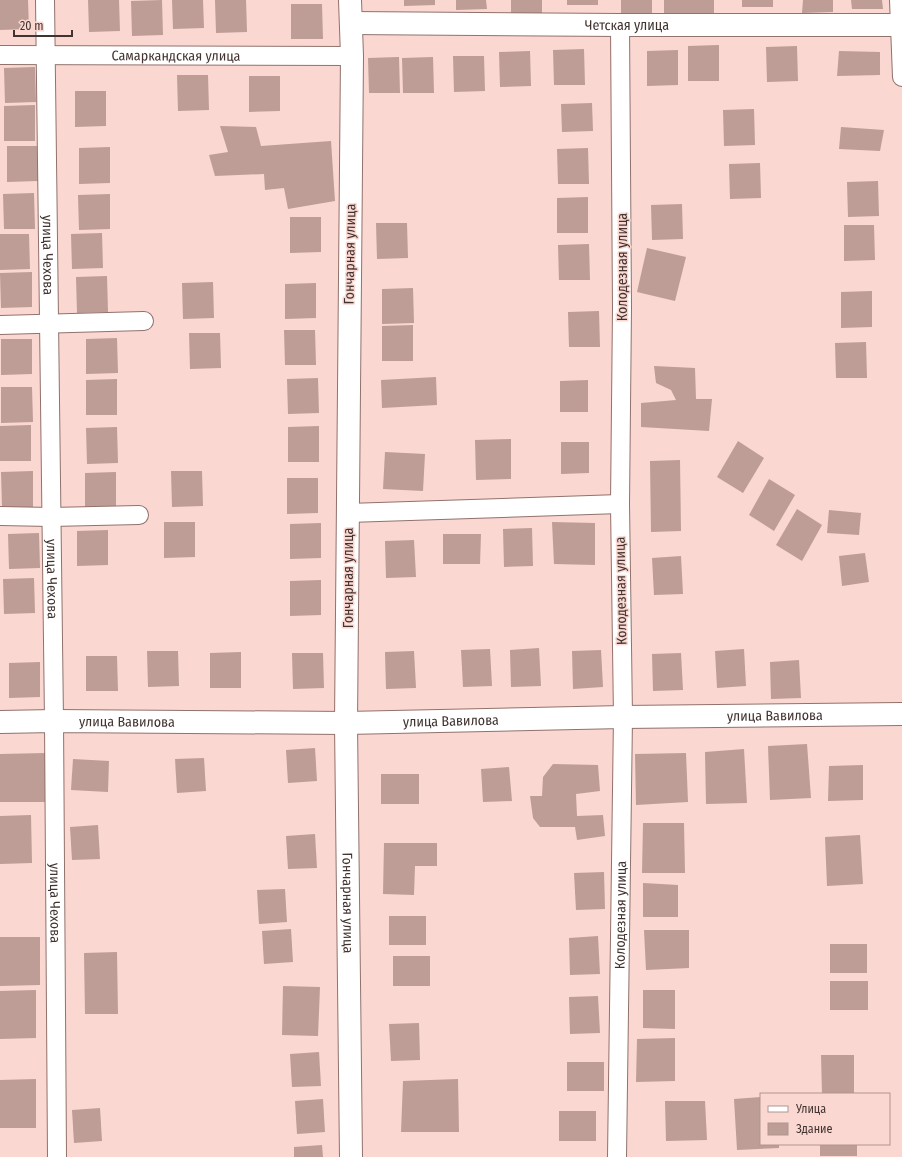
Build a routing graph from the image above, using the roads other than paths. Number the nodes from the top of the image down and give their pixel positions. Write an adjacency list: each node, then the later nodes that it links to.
1 (45, 0): 8 (street, улица Чехова)
2 (350, 0): 4 (street, Гончарная улица)
3 (899, 0): 6 (street)
4 (352, 23): 5 (street, Четская улица); 9 (street, Гончарная улица)
5 (620, 25): 6 (street, Четская улица); 14 (street, Колодезная улица)
6 (901, 25): 10 (street)
7 (0, 55): 8 (street, Самаркандская улица)
8 (46, 55): 9 (street, Самаркандская улица); 12 (street, улица Чехова)
9 (352, 56): 15 (street, Гончарная улица)
10 (902, 77)
11 (144, 321): 12 (street)
12 (49, 324): 13 (street); 18 (street, улица Чехова)
13 (0, 325)
14 (620, 504): 15 (street); 20 (street, Колодезная улица)
15 (348, 513): 23 (street, Гончарная улица)
16 (139, 515): 18 (street)
17 (0, 516): 18 (street)
18 (51, 517): 21 (street, улица Чехова)
19 (902, 714): 20 (street, улица Вавилова)
20 (623, 717): 23 (street, улица Вавилова); 26 (street, Колодезная улица)
21 (54, 721): 22 (street, улица Вавилова); 23 (street, улица Вавилова); 24 (street, улица Чехова)
22 (0, 722)
23 (346, 723): 25 (street, Гончарная улица)
24 (57, 1157)
25 (351, 1157)
26 (617, 1157)

